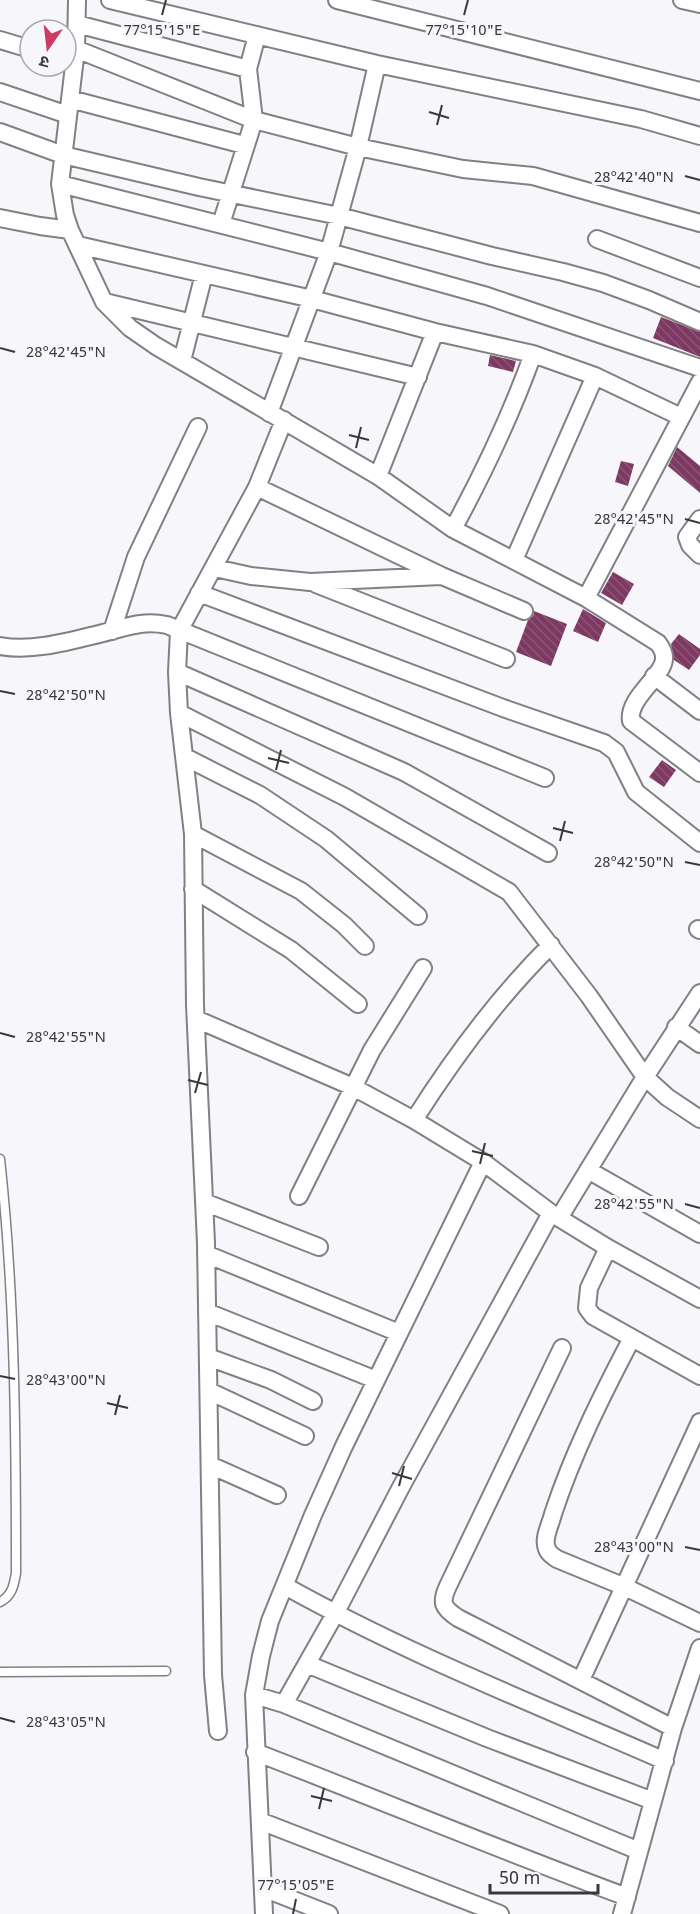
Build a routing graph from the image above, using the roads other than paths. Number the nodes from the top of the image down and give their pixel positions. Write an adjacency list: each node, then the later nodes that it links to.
1 (77, 0): 7 (street)
2 (110, 0): 9 (street)
3 (337, 0): 5 (street)
4 (682, 0): 6 (street)
5 (366, 3): 16 (street)
6 (700, 4)
7 (77, 18)
8 (78, 24): 14 (street)
9 (257, 34): 13 (street); 14 (street)
10 (0, 40): 11 (street)
11 (18, 45)
12 (78, 58): 19 (street)
13 (377, 64): 21 (street); 23 (street)
14 (248, 69): 19 (street)
15 (71, 78): 18 (street)
16 (700, 90)
17 (0, 92): 18 (street)
18 (69, 107): 22 (street); 24 (street)
19 (254, 120): 22 (street); 23 (street)
20 (0, 132): 24 (street)
21 (700, 136)
22 (244, 145): 26 (street)
23 (358, 147): 27 (street); 29 (street)
24 (63, 155): 25 (street); 26 (street)
25 (60, 184): 30 (street); 31 (street)
26 (231, 193): 27 (street); 30 (street)
27 (339, 216): 34 (street); 40 (street)
28 (0, 218): 31 (street)
29 (700, 223)
30 (221, 224): 34 (street)
31 (70, 230): 33 (street)
32 (597, 239): 36 (street)
33 (78, 245): 35 (street); 38 (street)
34 (329, 252): 37 (street); 45 (street)
35 (204, 274): 37 (street); 39 (street)
36 (700, 278)
37 (312, 299): 41 (street); 42 (street)
38 (104, 302): 39 (street); 44 (street)
39 (192, 322): 42 (street); 44 (street)
40 (700, 322)
41 (435, 332): 43 (street); 47 (street)
42 (295, 348): 47 (street); 49 (street)
43 (533, 354): 46 (street); 55 (street)
44 (182, 361): 49 (street)
45 (700, 368)
46 (595, 376): 50 (street); 57 (street)
47 (418, 377): 52 (street)
48 (700, 382): 50 (street)
49 (277, 417): 52 (street); 53 (street)
50 (681, 417): 62 (street)
51 (198, 427): 64 (street)
52 (378, 476): 55 (street)
53 (257, 487): 58 (street); 59 (street)
54 (700, 519): 56 (street)
55 (453, 529): 57 (street)
56 (700, 555)
57 (514, 560): 62 (street)
58 (215, 568): 60 (street); 61 (street)
59 (442, 576): 60 (street); 63 (street)
60 (310, 582): 67 (street)
61 (199, 593): 65 (street); 76 (street)
62 (586, 598): 69 (street)
63 (524, 610)
64 (112, 630): 65 (street); 66 (street)
65 (179, 631): 68 (street); 74 (street)
66 (0, 646)
67 (506, 659)
68 (177, 672): 71 (street); 77 (street)
69 (654, 676): 70 (street); 73 (street)
70 (700, 711)
71 (179, 713): 72 (street); 80 (street)
72 (185, 757): 75 (street); 79 (street)
73 (700, 773)
74 (545, 778)
75 (193, 834): 78 (street); 81 (street)
76 (700, 843)
77 (548, 853)
78 (193, 889): 84 (street); 85 (street)
79 (418, 916)
80 (550, 945): 88 (street); 91 (street)
81 (365, 946)
82 (423, 968): 89 (street)
83 (700, 993): 86 (street)
84 (358, 1004)
85 (196, 1019): 89 (street); 96 (street)
86 (676, 1027): 87 (street); 88 (street)
87 (700, 1044)
88 (645, 1077): 90 (street); 94 (street)
89 (352, 1087): 91 (street); 95 (street)
90 (700, 1119)
91 (414, 1120): 93 (street)
92 (0, 1159): 118 (lane)
93 (483, 1162): 97 (street); 104 (street)
94 (588, 1170): 97 (street); 98 (street)
95 (299, 1196)
96 (204, 1202): 99 (street); 101 (street)
97 (555, 1216): 100 (street); 119 (street)
98 (700, 1234)
99 (318, 1247)
100 (608, 1248): 102 (street); 105 (street)
101 (206, 1254): 103 (street); 104 (street)
102 (700, 1299)
103 (207, 1312): 107 (street); 109 (street)
104 (399, 1333): 109 (street)
105 (632, 1338): 108 (street); 117 (street)
106 (562, 1348): 125 (street)
107 (208, 1357): 110 (street); 111 (street)
108 (700, 1376)
109 (376, 1380): 116 (street)
110 (208, 1391): 113 (street); 114 (street)
111 (314, 1401)
112 (700, 1422): 117 (street)
113 (305, 1436)
114 (210, 1465): 115 (street); 129 (street)
115 (277, 1495)
116 (285, 1586): 119 (street); 126 (street)
117 (626, 1587): 120 (street); 125 (street)
118 (0, 1602)
119 (335, 1614): 122 (street); 131 (street)
120 (700, 1623)
121 (700, 1648): 128 (street)
122 (307, 1664): 127 (street); 132 (street)
123 (166, 1671): 124 (lane)
124 (0, 1672)
125 (581, 1680): 128 (street)
126 (254, 1695): 127 (street); 130 (street)
127 (284, 1704): 134 (street)
128 (673, 1728): 131 (street)
129 (218, 1731)
130 (255, 1752): 133 (street); 136 (street)
131 (664, 1761): 132 (street)
132 (653, 1801): 134 (street)
133 (260, 1821): 135 (street); 139 (street)
134 (639, 1851): 136 (street)
135 (262, 1888): 137 (street); 138 (street)
136 (627, 1897): 140 (street)
137 (264, 1914)
138 (329, 1914)
139 (500, 1914)
140 (622, 1914)

